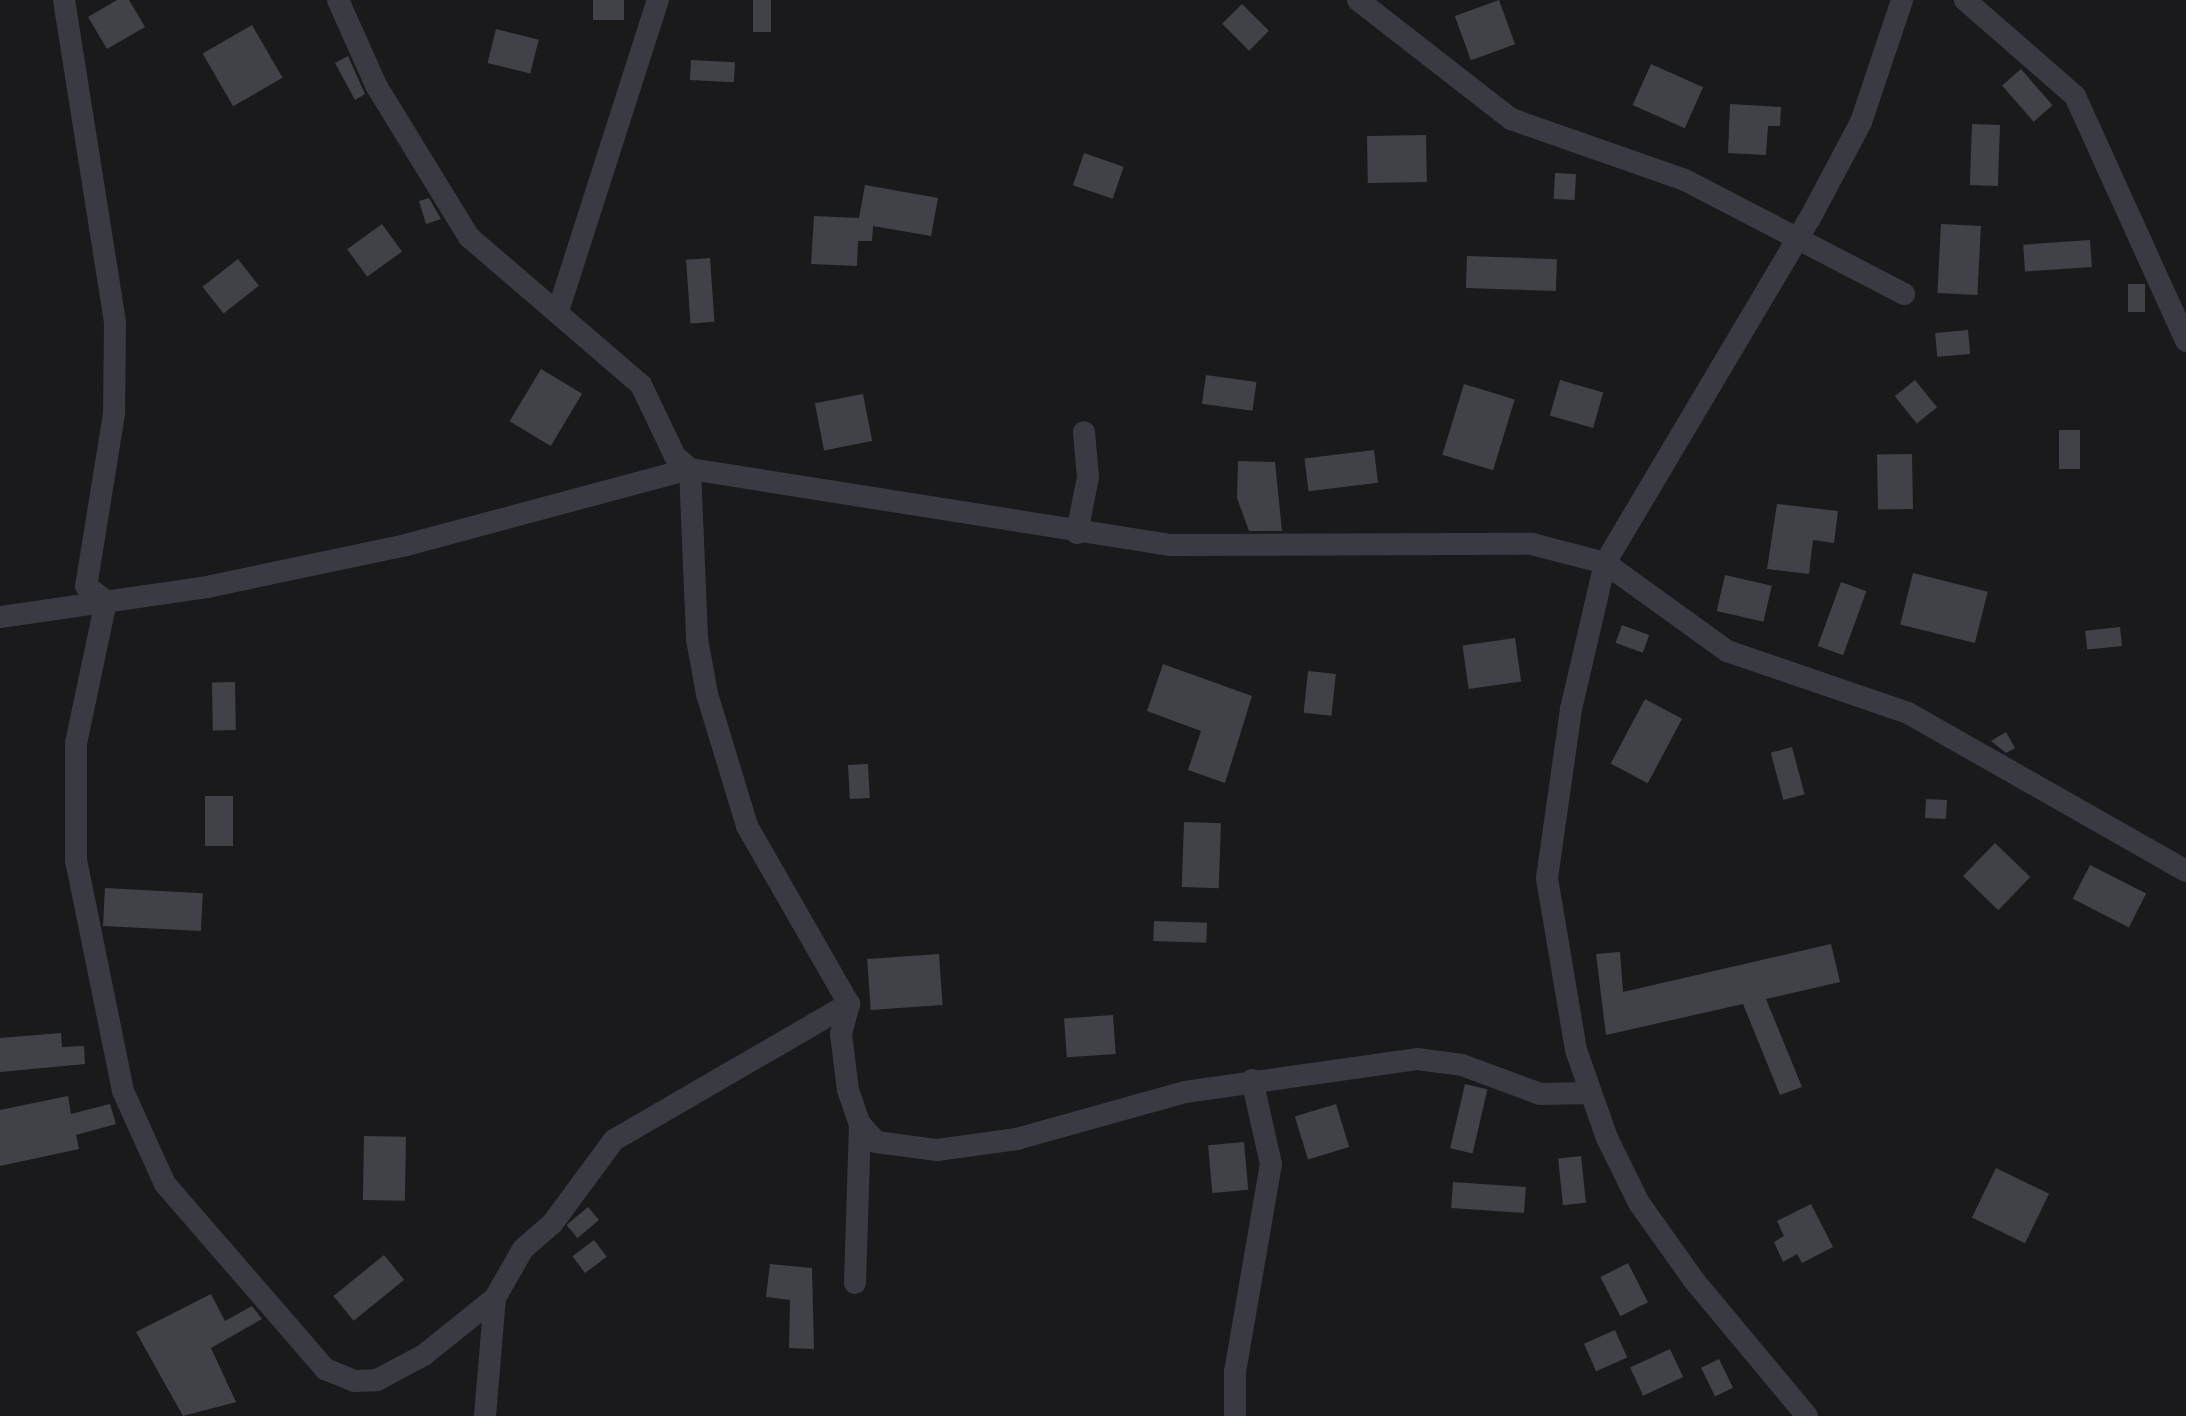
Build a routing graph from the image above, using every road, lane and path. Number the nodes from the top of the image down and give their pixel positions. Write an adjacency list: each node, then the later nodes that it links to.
1 (64, 0): 15 (street)
2 (338, 0): 9 (street)
3 (658, 0): 9 (street)
4 (1358, 0): 7 (street)
5 (1902, 0): 7 (street)
6 (1965, 0): 10 (street)
7 (1797, 239): 8 (street); 14 (street)
8 (1904, 294)
9 (559, 308): 12 (street)
10 (2186, 341)
11 (1084, 432): 13 (street)
12 (690, 469): 13 (street); 15 (street); 18 (street)
13 (1077, 533): 14 (street)
14 (1605, 563): 17 (street); 20 (street)
15 (106, 601): 16 (street); 23 (street)
16 (0, 617)
17 (2186, 871)
18 (849, 1004): 21 (street); 23 (street)
19 (1252, 1080): 20 (street); 21 (street); 25 (street)
20 (1591, 1093): 26 (street)
21 (860, 1124): 22 (street)
22 (855, 1283)
23 (495, 1298): 24 (street)
24 (485, 1416)
25 (1235, 1416)
26 (1807, 1416)

